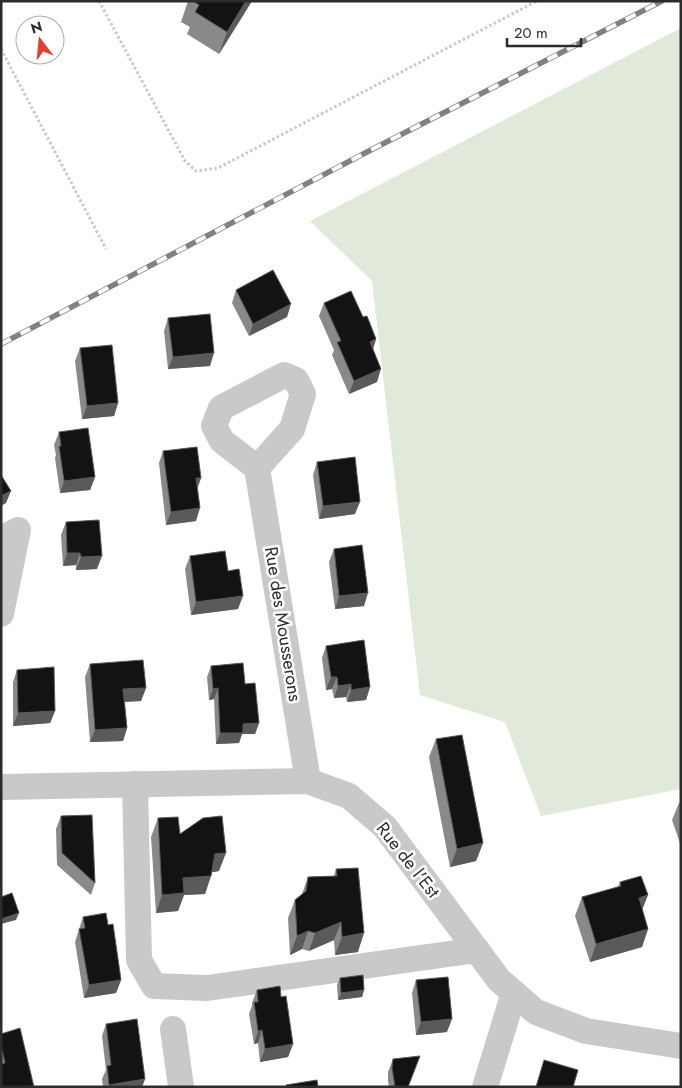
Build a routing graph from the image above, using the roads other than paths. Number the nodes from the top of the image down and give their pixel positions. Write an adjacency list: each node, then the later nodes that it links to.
1 (257, 468): 4 (street, Rue des Mousserons)
2 (1, 539): 3 (street)
3 (1, 614)
4 (308, 781): 5 (street, Rue de l'Est); 7 (street, Rue de l'Est)
5 (135, 784): 6 (street, Rue de l'Est); 7 (street)
6 (1, 787)
7 (477, 950): 8 (street, Rue de l'Est)
8 (514, 993): 10 (street, Rue de l'Est); 12 (street)
9 (173, 1030): 11 (street)
10 (681, 1046)
11 (181, 1087)
12 (485, 1087)

